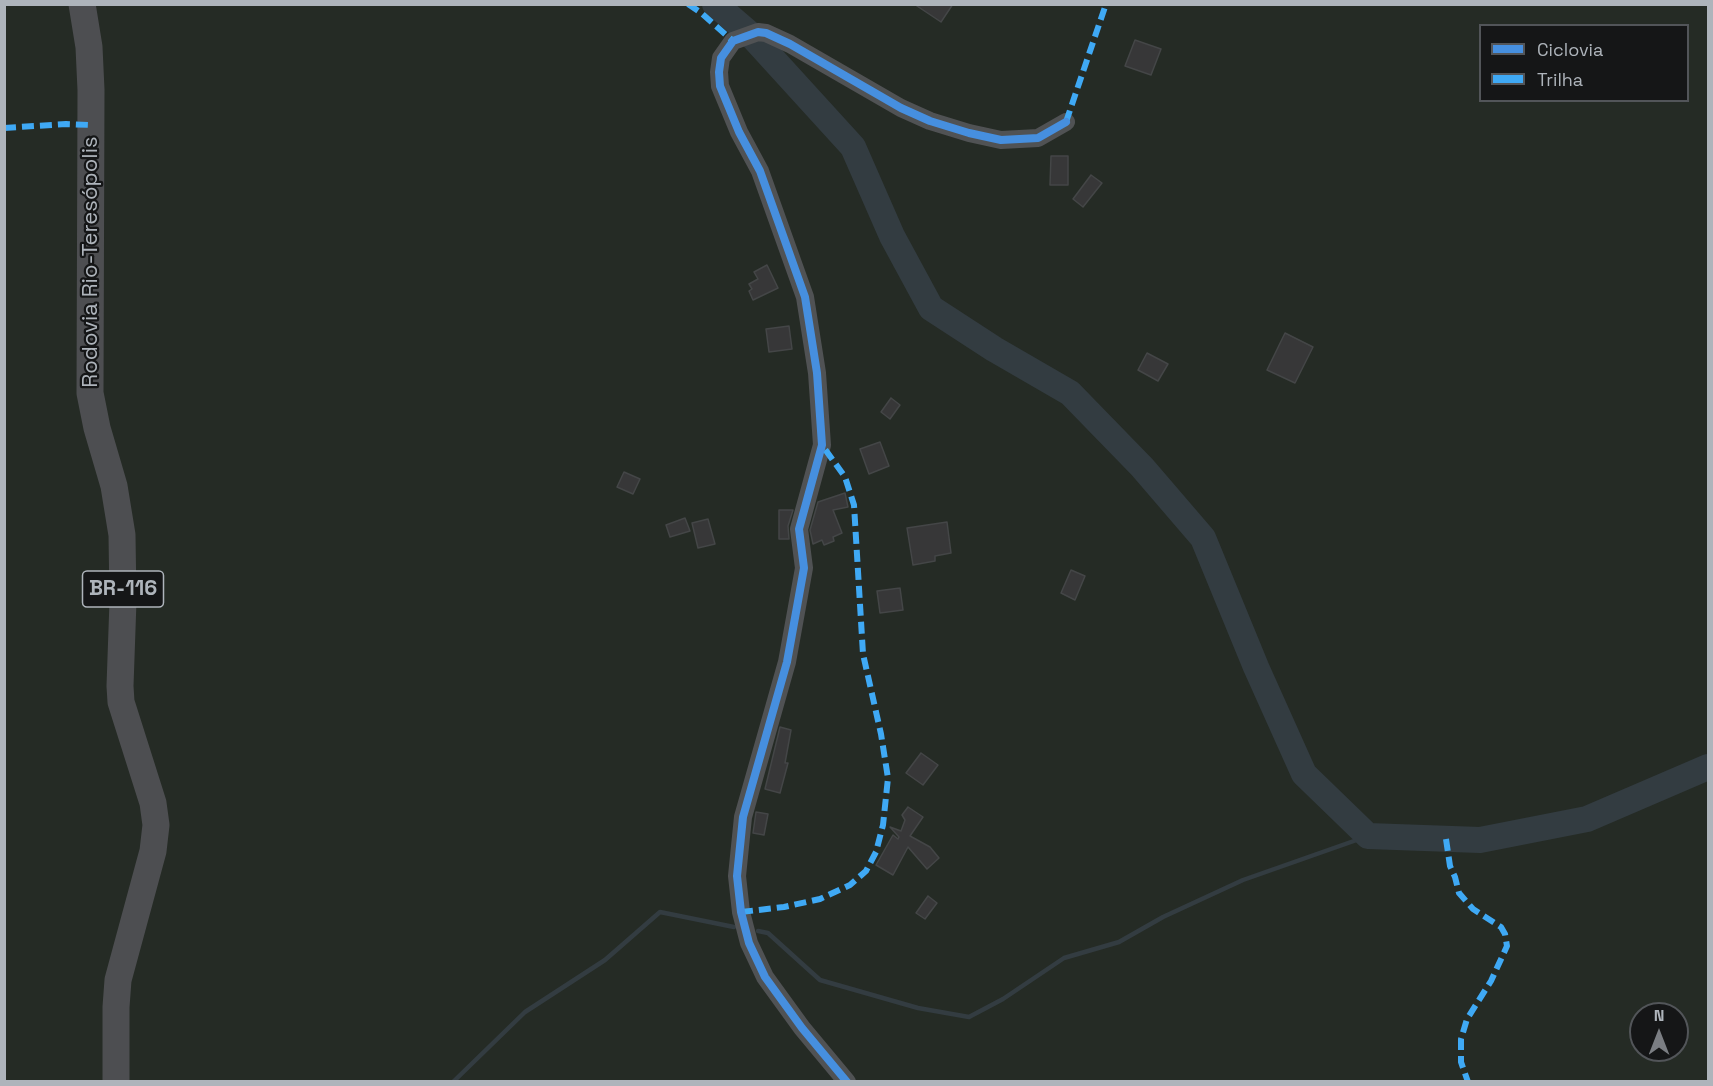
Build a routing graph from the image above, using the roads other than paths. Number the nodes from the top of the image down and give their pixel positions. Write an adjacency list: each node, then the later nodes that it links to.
1 (82, 4): 3 (highway, Rodovia Rio-Teresópolis / BR-116)
2 (1066, 122): 4 (street)
3 (116, 1082)
4 (847, 1082)

